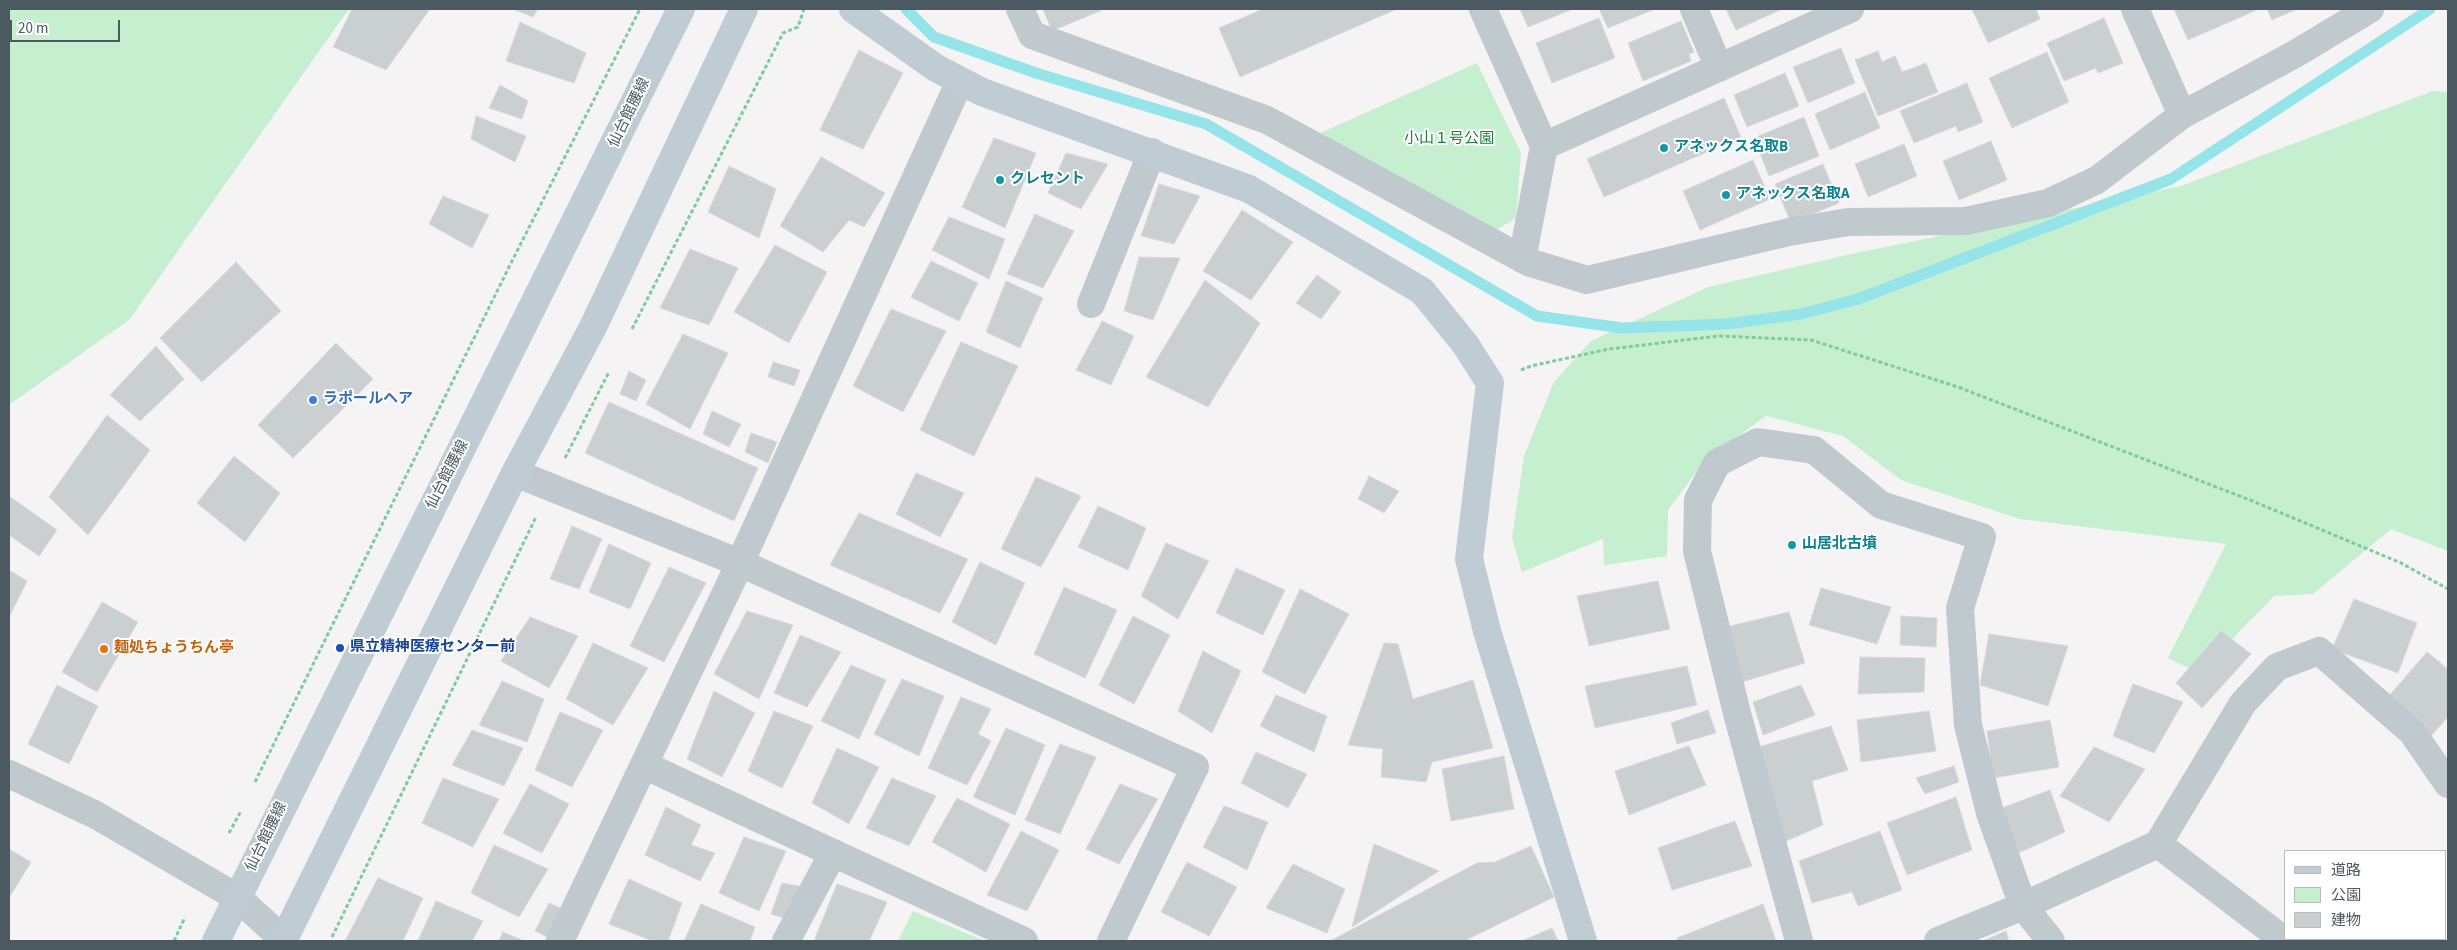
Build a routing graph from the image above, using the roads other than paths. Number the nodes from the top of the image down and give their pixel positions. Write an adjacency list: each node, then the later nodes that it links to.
1 (681, 9): 24 (main road, 仙台館腰線)
2 (744, 9): 17 (main road)
3 (853, 9): 11 (main road)
4 (1020, 9): 15 (street)
5 (1483, 9): 13 (street)
6 (1694, 9): 10 (street)
7 (1850, 9): 10 (street)
8 (2135, 9): 12 (street)
9 (2370, 9): 12 (street)
10 (1719, 68): 13 (street)
11 (960, 80): 14 (main road); 18 (street)
12 (2182, 115): 15 (street)
13 (1544, 146): 15 (street)
14 (1152, 152): 16 (street); 32 (main road)
15 (1522, 259)
16 (1090, 304)
17 (515, 473): 18 (street); 27 (main road)
18 (740, 564): 19 (street); 31 (street)
19 (644, 765): 23 (street); 28 (street)
20 (9, 774): 24 (street)
21 (2448, 784): 22 (street)
22 (2158, 844): 25 (street); 36 (street)
23 (833, 853): 29 (street); 30 (street)
24 (238, 898): 26 (main road, 仙台館腰線); 27 (street)
25 (2023, 906): 33 (street); 34 (street); 35 (street)
26 (216, 941)
27 (284, 941)
28 (560, 941)
29 (786, 941)
30 (1024, 941)
31 (1111, 941)
32 (1583, 941)
33 (1799, 941)
34 (1938, 941)
35 (2050, 941)
36 (2285, 941)

